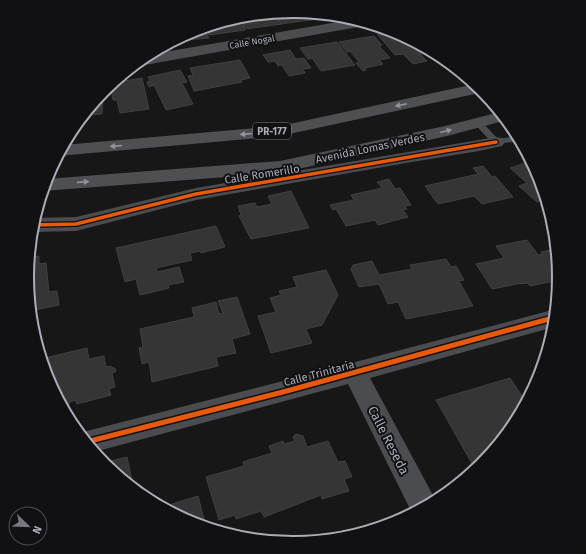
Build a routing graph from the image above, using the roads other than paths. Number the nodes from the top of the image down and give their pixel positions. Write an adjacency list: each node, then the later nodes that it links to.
1 (350, 24): 2 (street, Calle Nogal)
2 (155, 58)
3 (472, 90): 8 (main road, PR-177, one-way to 8)
4 (497, 117): 5 (main road, Avenida Lomas Verdes)
5 (477, 122): 7 (lane); 9 (main road, Avenida Lomas Verdes, one-way to 5)
6 (512, 140): 7 (lane)
7 (496, 142): 10 (street, Calle Romerillo)
8 (67, 150)
9 (51, 185)
10 (39, 225)
11 (548, 320): 12 (street, Calle Trinitaria)
12 (355, 373): 13 (street, Calle Trinitaria); 14 (street, Calle Reseda)
13 (92, 440)
14 (421, 501)

